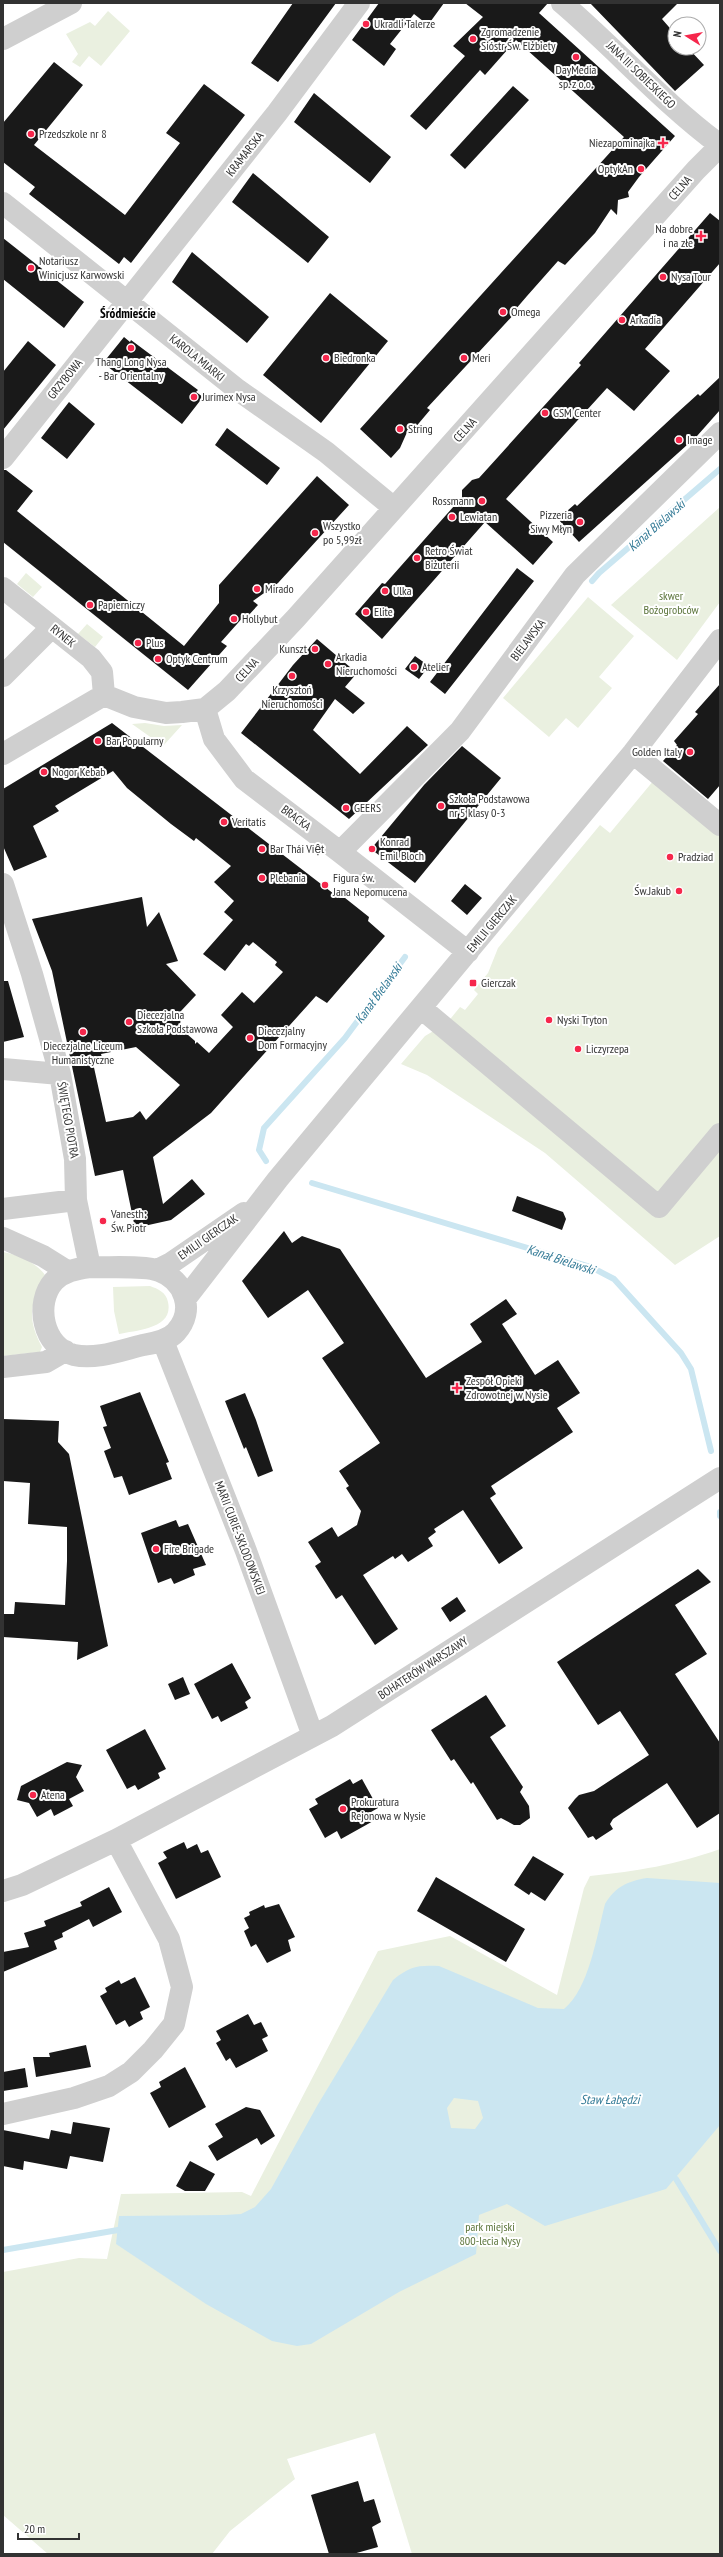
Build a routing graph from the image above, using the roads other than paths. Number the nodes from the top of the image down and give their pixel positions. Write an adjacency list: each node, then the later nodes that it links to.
1 (71, 3): 4 (street)
2 (359, 3): 7 (street, KRAMARSKA)
3 (562, 3): 5 (street, JANA III SOBIESKIEGO)
4 (3, 39)
5 (720, 145): 10 (street, CELNA)
6 (3, 203): 7 (street, KAROLA MIARKI)
7 (128, 302): 9 (street, GRZYBOWA); 10 (street, KAROLA MIARKI)
8 (720, 433): 20 (street, BIELAWSKA)
9 (3, 458)
10 (394, 508): 16 (street, CELNA)
11 (3, 588): 12 (street, RYNEK)
12 (52, 627): 14 (street); 15 (street, RYNEK)
13 (720, 640): 17 (street, EMILII GIERCZAK)
14 (3, 676)
15 (104, 695): 16 (street); 18 (street)
16 (205, 709): 20 (street, BRACKA)
17 (634, 753): 19 (street); 22 (street, EMILII GIERCZAK)
18 (3, 754)
19 (720, 824)
20 (340, 852): 22 (street, BRACKA)
21 (3, 884): 25 (street, ŚWIĘTEGO PIOTRA)
22 (468, 952): 23 (street, EMILII GIERCZAK)
23 (421, 1008): 26 (street); 28 (street, EMILII GIERCZAK)
24 (3, 1069): 25 (street)
25 (60, 1074): 27 (street, ŚWIĘTEGO PIOTRA)
26 (720, 1134)
27 (76, 1200): 29 (street); 31 (street, ŚWIĘTEGO PIOTRA)
28 (258, 1203): 32 (street, EMILII GIERCZAK); 34 (street, EMILII GIERCZAK)
29 (3, 1209)
30 (3, 1238): 33 (street)
31 (90, 1266): 32 (street); 33 (street)
32 (157, 1270): 34 (street)
33 (67, 1271): 36 (street)
34 (186, 1298): 35 (street)
35 (163, 1341): 36 (street); 39 (street, MARII CURIE-SKŁODOWSKIEJ)
36 (65, 1351): 37 (street)
37 (3, 1367)
38 (720, 1478): 39 (street, BOHATERÓW WARSZAWY)
39 (313, 1736): 40 (street, BOHATERÓW WARSZAWY)
40 (116, 1840): 41 (street, BOHATERÓW WARSZAWY); 42 (street)
41 (3, 1890)
42 (3, 2114)

